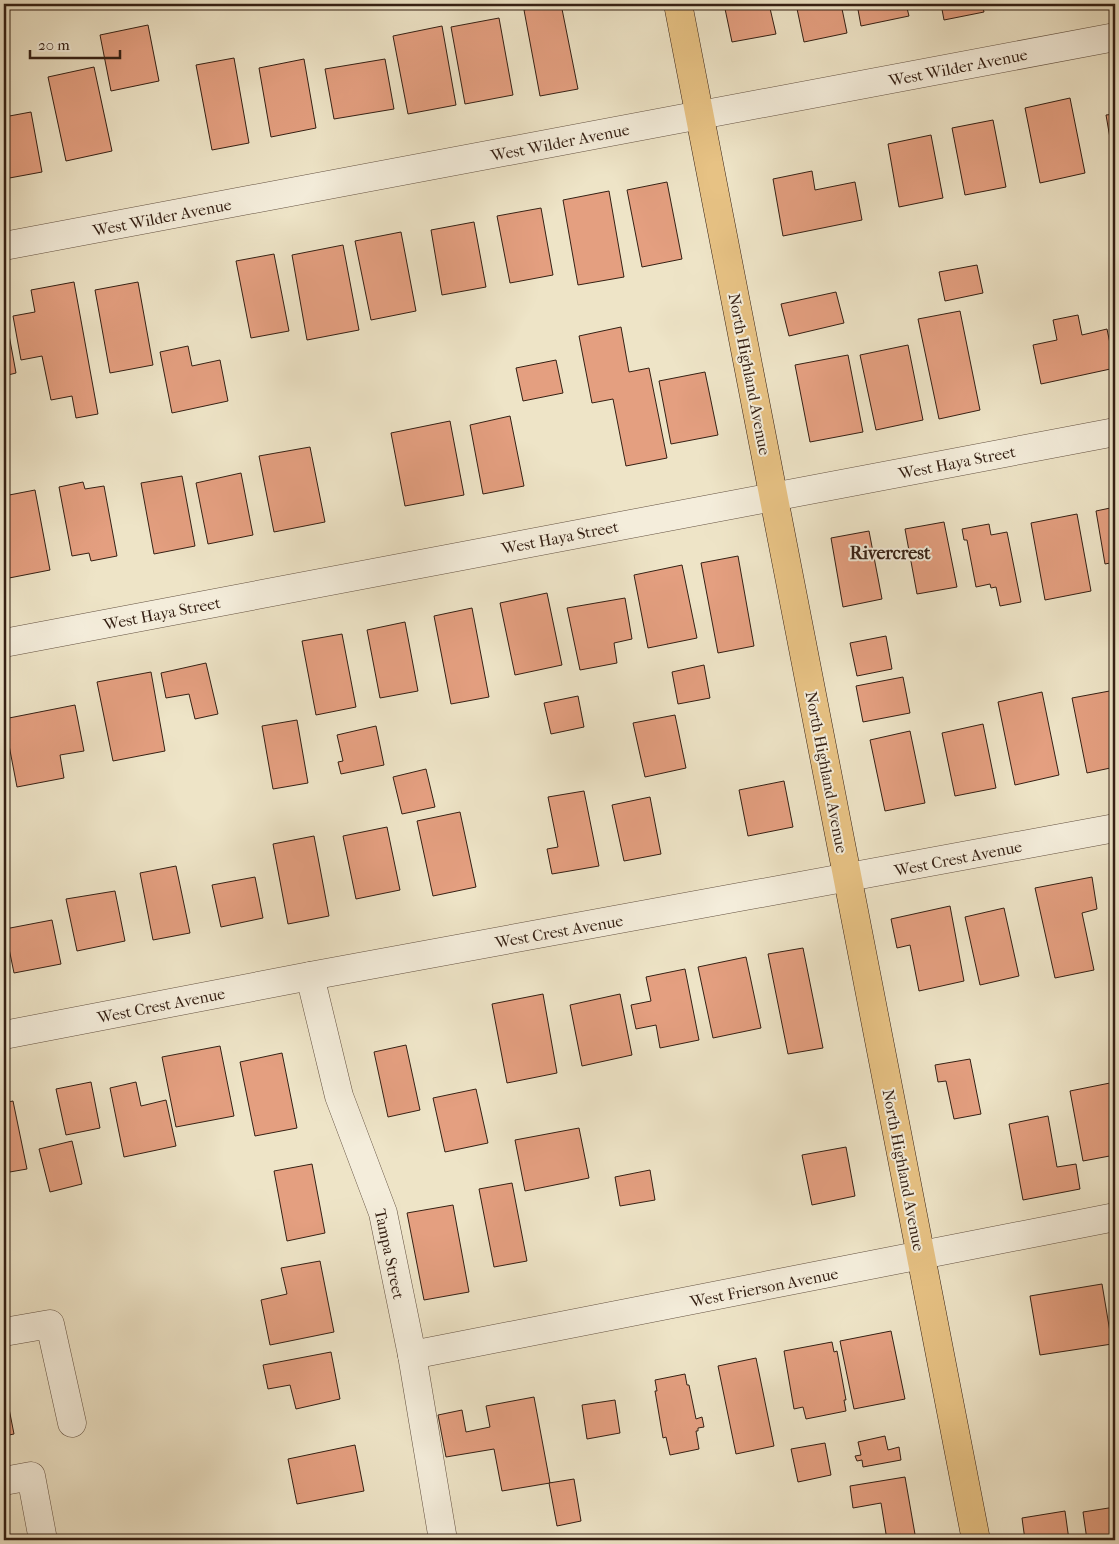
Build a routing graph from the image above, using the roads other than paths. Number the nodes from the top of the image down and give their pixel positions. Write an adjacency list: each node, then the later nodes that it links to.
1 (678, 4): 3 (main road, North Highland Avenue)
2 (1115, 37): 3 (street, West Wilder Avenue)
3 (700, 116): 4 (street, West Wilder Avenue); 6 (main road, North Highland Avenue)
4 (4, 246)
5 (1115, 432): 6 (street, West Haya Street)
6 (774, 497): 7 (street, West Haya Street); 9 (main road, North Highland Avenue)
7 (4, 643)
8 (1115, 828): 9 (street, West Crest Avenue)
9 (847, 878): 10 (street, West Crest Avenue); 13 (main road, North Highland Avenue)
10 (310, 976): 11 (street, West Crest Avenue); 15 (street, Tampa Street)
11 (4, 1035)
12 (1115, 1217): 13 (street, West Frierson Avenue)
13 (921, 1256): 15 (street, West Frierson Avenue); 20 (main road, North Highland Avenue)
14 (4, 1332): 16 (street)
15 (412, 1355): 19 (street, Tampa Street)
16 (72, 1424)
17 (4, 1481): 18 (street)
18 (43, 1540)
19 (443, 1540)
20 (976, 1540)

